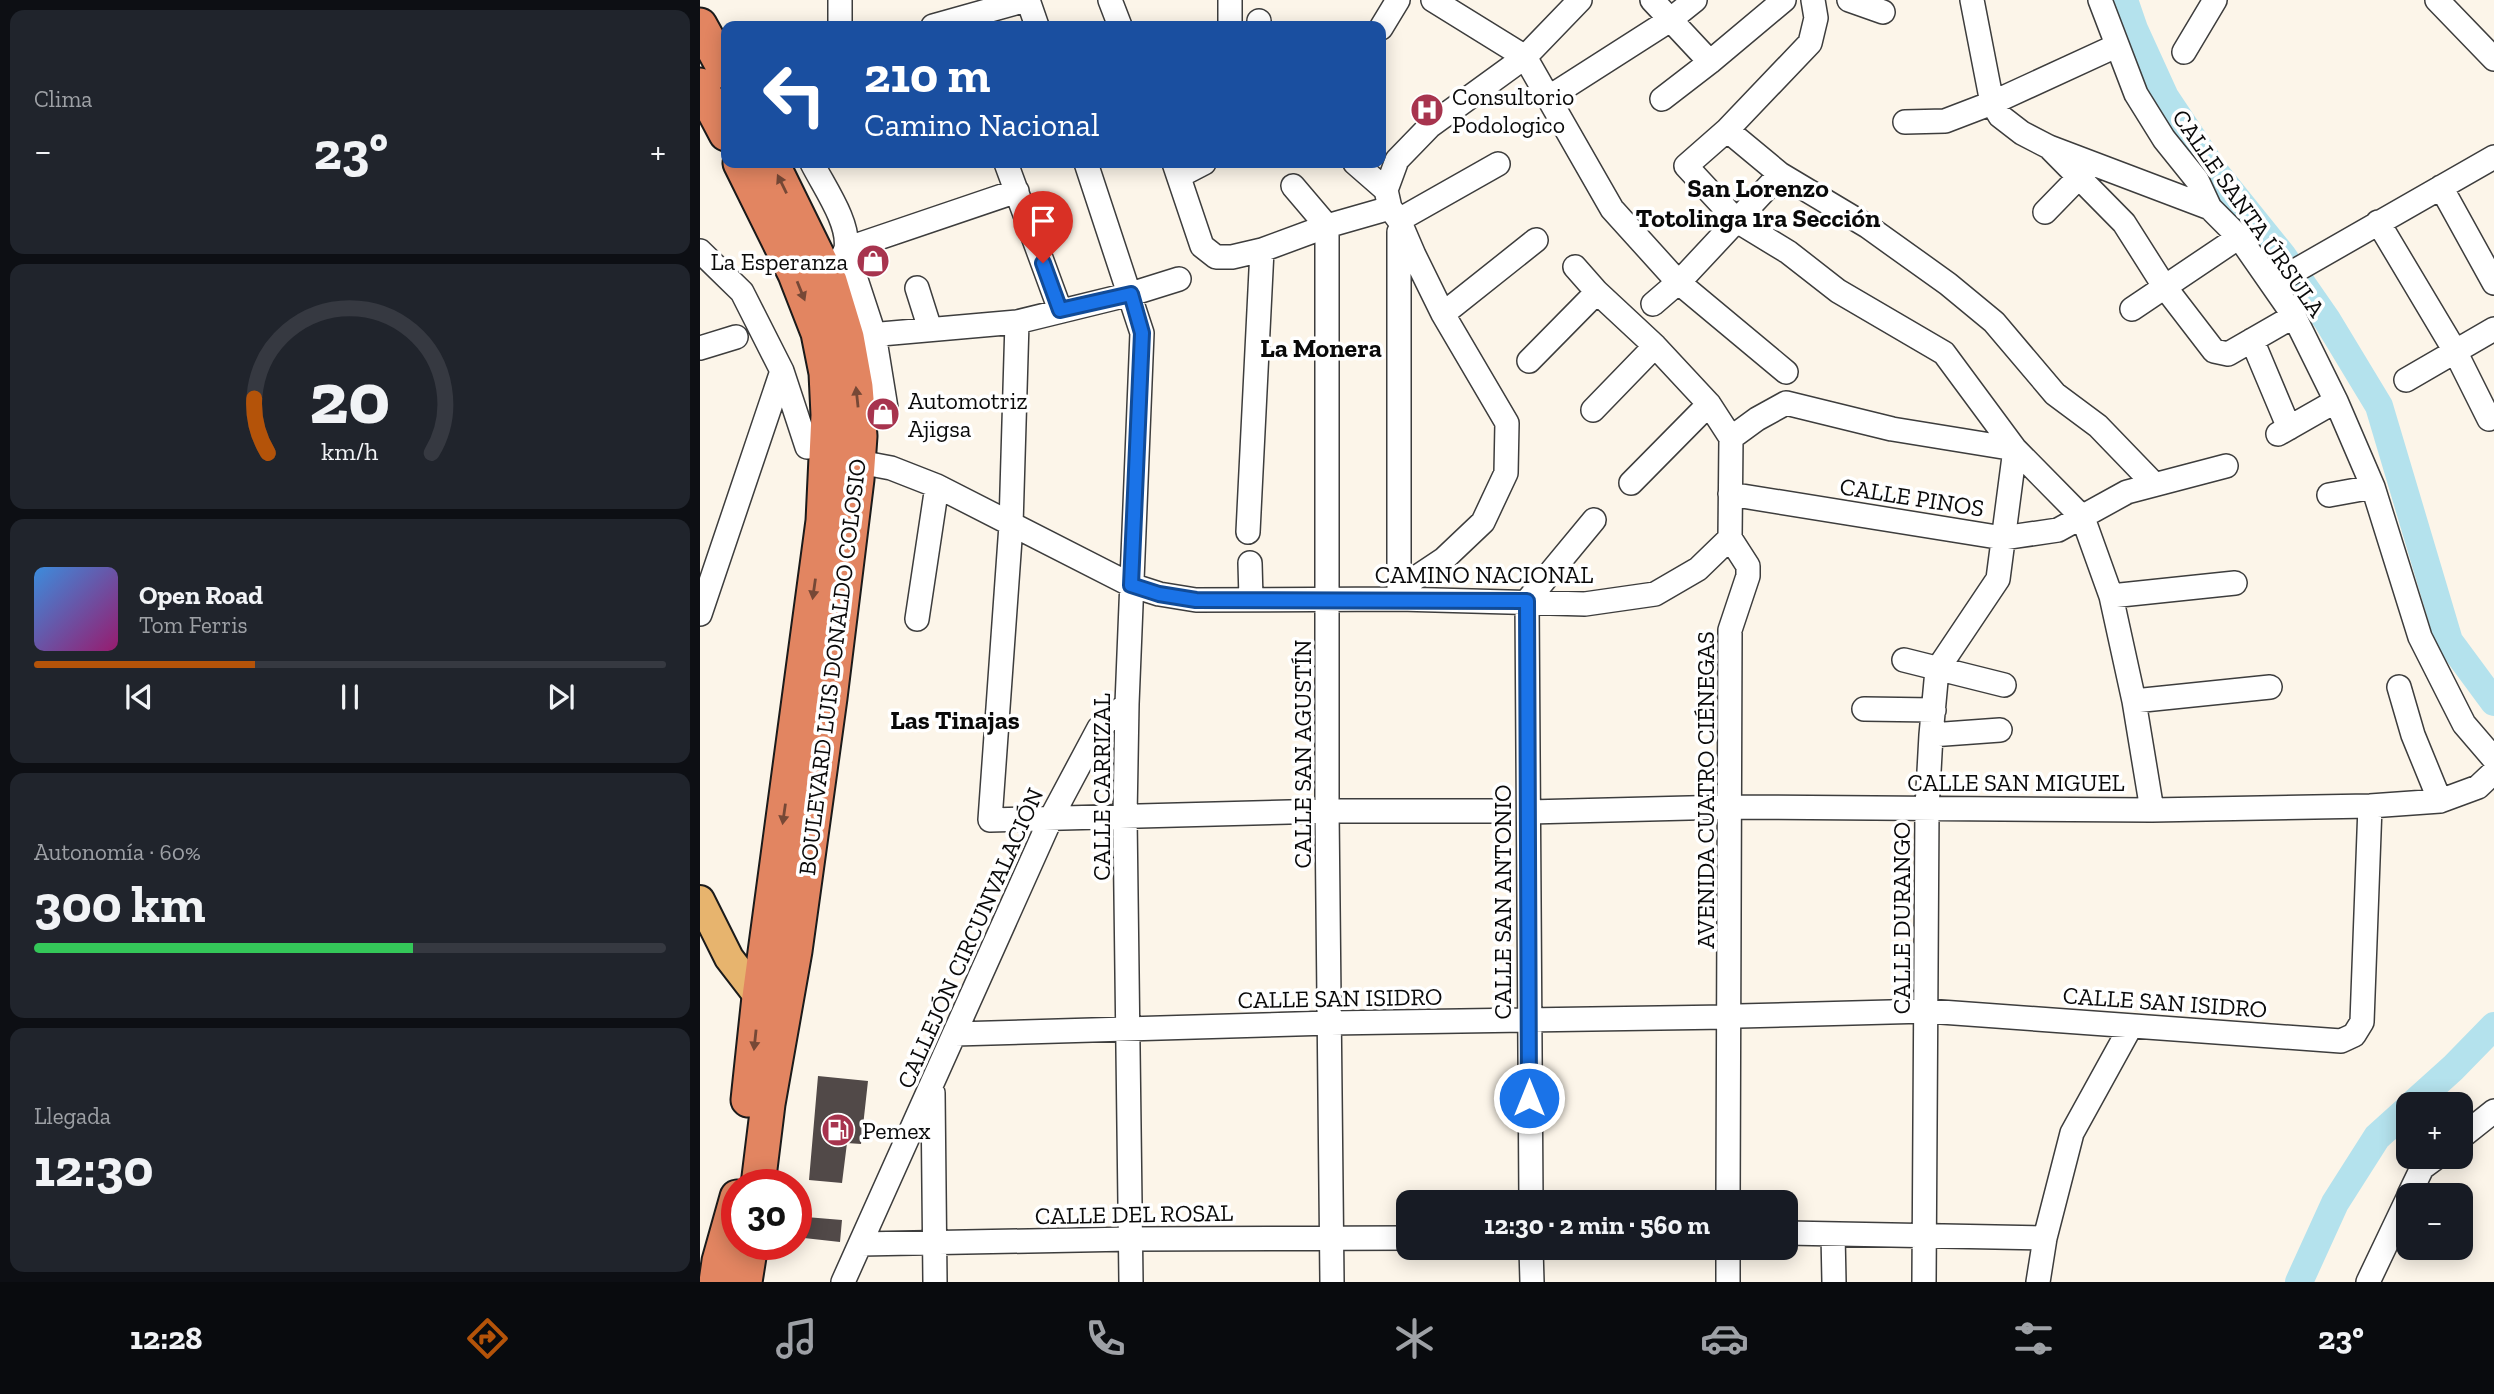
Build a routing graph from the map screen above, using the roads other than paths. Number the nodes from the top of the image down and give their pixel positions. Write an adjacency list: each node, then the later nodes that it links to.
1 (840, 0): 20 (street)
2 (1027, 0): 18 (street); 21 (street)
3 (1110, 0): 22 (street)
4 (1230, 0): 23 (street)
5 (1398, 0): 24 (street)
6 (1433, 0): 28 (street)
7 (1652, 0): 19 (street)
8 (1695, 0): 19 (street)
9 (1784, 0): 30 (street)
10 (1814, 0): 38 (street)
11 (1849, 0): 17 (street)
12 (1972, 0): 35 (street)
13 (2100, 0): 26 (street, CALLE SANTA ÚRSULA)
14 (2215, 0): 27 (street)
15 (2437, 0): 29 (street)
16 (1576, 1): 28 (street)
17 (1883, 12)
18 (944, 18)
19 (1670, 20): 30 (street); 33 (street)
20 (840, 21)
21 (1035, 21)
22 (1119, 21)
23 (1230, 21)
24 (1385, 21)
25 (700, 25): 31 (highway)
26 (2116, 46): 35 (street); 55 (street, CALLE SANTA ÚRSULA)
27 (2184, 52)
28 (1525, 57): 33 (street); 54 (street)
29 (2494, 59)
30 (1710, 62): 34 (street)
31 (721, 63)
32 (700, 85): 37 (highway)
33 (1548, 98): 69 (street)
34 (1662, 99)
35 (1992, 103): 36 (street); 39 (street)
36 (1905, 122)
37 (721, 125)
38 (1727, 130): 49 (street); 57 (street)
39 (2049, 147): 50 (street); 55 (street)
40 (2494, 157): 52 (street)
41 (1498, 164): 54 (street)
42 (742, 168): 149 (highway, BOULEVARD LUIS DONALDO COLOSIO, one-way to 149)
43 (774, 168): 68 (highway, BOULEVARD LUIS DONALDO COLOSIO, one-way to 43)
44 (815, 168): 62 (street)
45 (1008, 168): 53 (street)
46 (1088, 168): 74 (street, CALLE CARRIZAL)
47 (1360, 168): 54 (street)
48 (1177, 169): 63 (street)
49 (1780, 174): 57 (street); 104 (street)
50 (2080, 176): 56 (street); 71 (street)
51 (1293, 186): 59 (street)
52 (2441, 187): 58 (street); 70 (street)
53 (1017, 191): 62 (street); 77 (street)
54 (1392, 206): 59 (street); 78 (street); 118 (street)
55 (2210, 208): 60 (street, CALLE SANTA ÚRSULA)
56 (2045, 212)
57 (1737, 220): 69 (street); 100 (street)
58 (2378, 222): 66 (street); 88 (street)
59 (1327, 226): 63 (street); 121 (street, CALLE SAN AGUSTÍN)
60 (2239, 237): 66 (street, CALLE SANTA ÚRSULA); 71 (street)
61 (1536, 240): 78 (street)
62 (846, 249): 68 (street); 83 (street)
63 (1262, 250): 112 (street)
64 (700, 251): 90 (street)
65 (1576, 267): 73 (street)
66 (2288, 275): 79 (street, CALLE SANTA ÚRSULA)
67 (1179, 279): 74 (street)
68 (830, 281): 83 (highway, BOULEVARD LUIS DONALDO COLOSIO)
69 (1678, 282): 75 (street); 91 (street)
70 (2494, 283)
71 (2164, 286): 76 (street); 85 (street)
72 (917, 288): 82 (street)
73 (1597, 292): 86 (street); 89 (street)
74 (1131, 294): 77 (street); 117 (street, CALLE CARRIZAL)
75 (1653, 304)
76 (2132, 309)
77 (1060, 310): 80 (street)
78 (1443, 314): 118 (street)
79 (2294, 316): 85 (street); 93 (street, CALLE SANTA ÚRSULA)
80 (1017, 322): 82 (street); 111 (street)
81 (2494, 329): 88 (street)
82 (930, 330): 83 (street)
83 (861, 335): 95 (street); 101 (highway, BOULEVARD LUIS DONALDO COLOSIO, one-way to 83)
84 (736, 337): 87 (street)
85 (2258, 337): 93 (street)
86 (1655, 346): 94 (street); 96 (street)
87 (700, 348)
88 (2455, 351): 92 (street); 97 (street)
89 (1529, 361)
90 (782, 371): 99 (street); 123 (street)
91 (1786, 372)
92 (2406, 380)
93 (2336, 401): 106 (street, CALLE SANTA ÚRSULA)
94 (1710, 404): 98 (street); 103 (street)
95 (886, 408)
96 (1593, 410)
97 (2489, 419)
98 (1731, 438): 100 (street); 107 (street)
99 (807, 447)
100 (2015, 449): 109 (street); 114 (street, CALLE DURANGO)
101 (859, 462): 105 (street, CAMINO NACIONAL); 158 (highway, BOULEVARD LUIS DONALDO COLOSIO)
102 (2226, 466): 104 (street, CALLE PINOS)
103 (1631, 483)
104 (2154, 484): 109 (street, CALLE PINOS)
105 (937, 486): 111 (street, CAMINO NACIONAL); 124 (street)
106 (2373, 487): 108 (street); 136 (street, CALLE SANTA ÚRSULA)
107 (1730, 494): 113 (street); 114 (street, CALLE PINOS)
108 (2329, 495)
109 (2082, 518): 114 (street, CALLE PINOS); 119 (street)
110 (1594, 520): 122 (street)
111 (1011, 525): 117 (street, CAMINO NACIONAL); 147 (street)
112 (1248, 532)
113 (1730, 538): 122 (street, CAMINO NACIONAL); 140 (street, AVENIDA CUATRO CIÉNEGAS)
114 (2003, 538): 126 (street, CALLE DURANGO)
115 (1250, 563): 120 (street)
116 (2235, 583): 119 (street)
117 (1131, 585): 120 (street, CAMINO NACIONAL); 131 (street, CALLE CARRIZAL)
118 (1399, 594): 121 (street, CAMINO NACIONAL); 122 (street, CAMINO NACIONAL)
119 (2111, 596): 130 (street)
120 (1251, 599): 121 (street, CAMINO NACIONAL)
121 (1329, 601): 143 (street, CALLE SAN AGUSTÍN)
122 (1527, 601): 145 (street, CALLE SAN ANTONIO)
123 (700, 614)
124 (917, 619)
125 (1904, 660): 126 (street)
126 (1937, 670): 127 (street); 133 (street, CALLE DURANGO)
127 (2004, 685)
128 (2270, 687): 130 (street)
129 (2399, 687): 138 (street)
130 (2134, 701): 142 (street)
131 (1126, 705): 146 (street, CALLE CARRIZAL); 147 (street, CALLEJÓN CIRCUNVALACIÓN)
132 (1864, 709): 133 (street)
133 (1934, 710): 135 (street, CALLE DURANGO)
134 (2000, 730): 135 (street)
135 (1931, 735): 141 (street, CALLE DURANGO)
136 (2494, 759)
137 (2494, 772): 138 (street, CALLE SAN MIGUEL)
138 (2440, 801): 139 (street, CALLE SAN MIGUEL)
139 (2370, 806): 142 (street, CALLE SAN MIGUEL); 154 (street, CALLE SAN ISIDRO)
140 (1729, 807): 141 (street, CALLE SAN MIGUEL); 145 (street, CALLE SAN MIGUEL); 151 (street, AVENIDA CUATRO CIÉNEGAS)
141 (1927, 808): 142 (street, CALLE SAN MIGUEL); 150 (street, CALLE DURANGO)
142 (2152, 810)
143 (1327, 811): 144 (street); 146 (street); 153 (street, CALLE SAN AGUSTÍN)
144 (1493, 811)
145 (1529, 812): 152 (street, CALLE SAN ANTONIO)
146 (1125, 817): 147 (street); 155 (street, CALLE CARRIZAL)
147 (1051, 818): 156 (street, CALLEJÓN CIRCUNVALACIÓN)
148 (700, 900): 149 (main road)
149 (759, 997): 161 (highway, BOULEVARD LUIS DONALDO COLOSIO, one-way to 161)
150 (1927, 1011): 151 (street, CALLE SAN ISIDRO); 154 (street, CALLE SAN ISIDRO); 169 (street, CALLE DURANGO)
151 (1733, 1017): 152 (street, CALLE SAN ISIDRO); 165 (street, AVENIDA CUATRO CIÉNEGAS)
152 (1528, 1021): 153 (street, CALLE SAN ISIDRO); 164 (street, CALLE SAN ANTONIO)
153 (1330, 1024): 155 (street, CALLE SAN ISIDRO); 173 (street, CALLE SAN AGUSTÍN)
154 (2131, 1026): 171 (street)
155 (1129, 1029): 156 (street, CALLE SAN ISIDRO); 172 (street, CALLE CARRIZAL)
156 (955, 1034): 157 (street, CALLEJÓN CIRCUNVALACIÓN)
157 (932, 1086): 174 (street); 175 (street, CALLEJÓN CIRCUNVALACIÓN)
158 (768, 1104): 162 (highway, BOULEVARD LUIS DONALDO COLOSIO); 163 (highway)
159 (2494, 1111): 160 (street)
160 (2473, 1128)
161 (741, 1169)
162 (760, 1169)
163 (778, 1169)
164 (1531, 1190)
165 (1728, 1190)
166 (2396, 1224): 189 (street)
167 (1798, 1233): 168 (street)
168 (1833, 1234): 169 (street); 186 (street)
169 (1924, 1234): 171 (street); 187 (street, CALLE DURANGO)
170 (1396, 1238): 173 (street, CALLE DEL ROSAL)
171 (2045, 1238): 188 (street)
172 (1131, 1239): 173 (street, CALLE DEL ROSAL); 174 (street, CALLE DEL ROSAL); 182 (street, CALLE CARRIZAL)
173 (1331, 1239): 183 (street, CALLE SAN AGUSTÍN)
174 (936, 1243): 175 (street, CALLE DEL ROSAL); 181 (street)
175 (860, 1244): 180 (street, CALLEJÓN CIRCUNVALACIÓN)
176 (721, 1254): 179 (highway)
177 (1531, 1260): 184 (street)
178 (1728, 1260): 185 (street)
179 (745, 1267)
180 (843, 1282)
181 (935, 1282)
182 (1131, 1282)
183 (1332, 1282)
184 (1532, 1282)
185 (1728, 1282)
186 (1834, 1282)
187 (1924, 1282)
188 (2038, 1282)
189 (2368, 1282)

